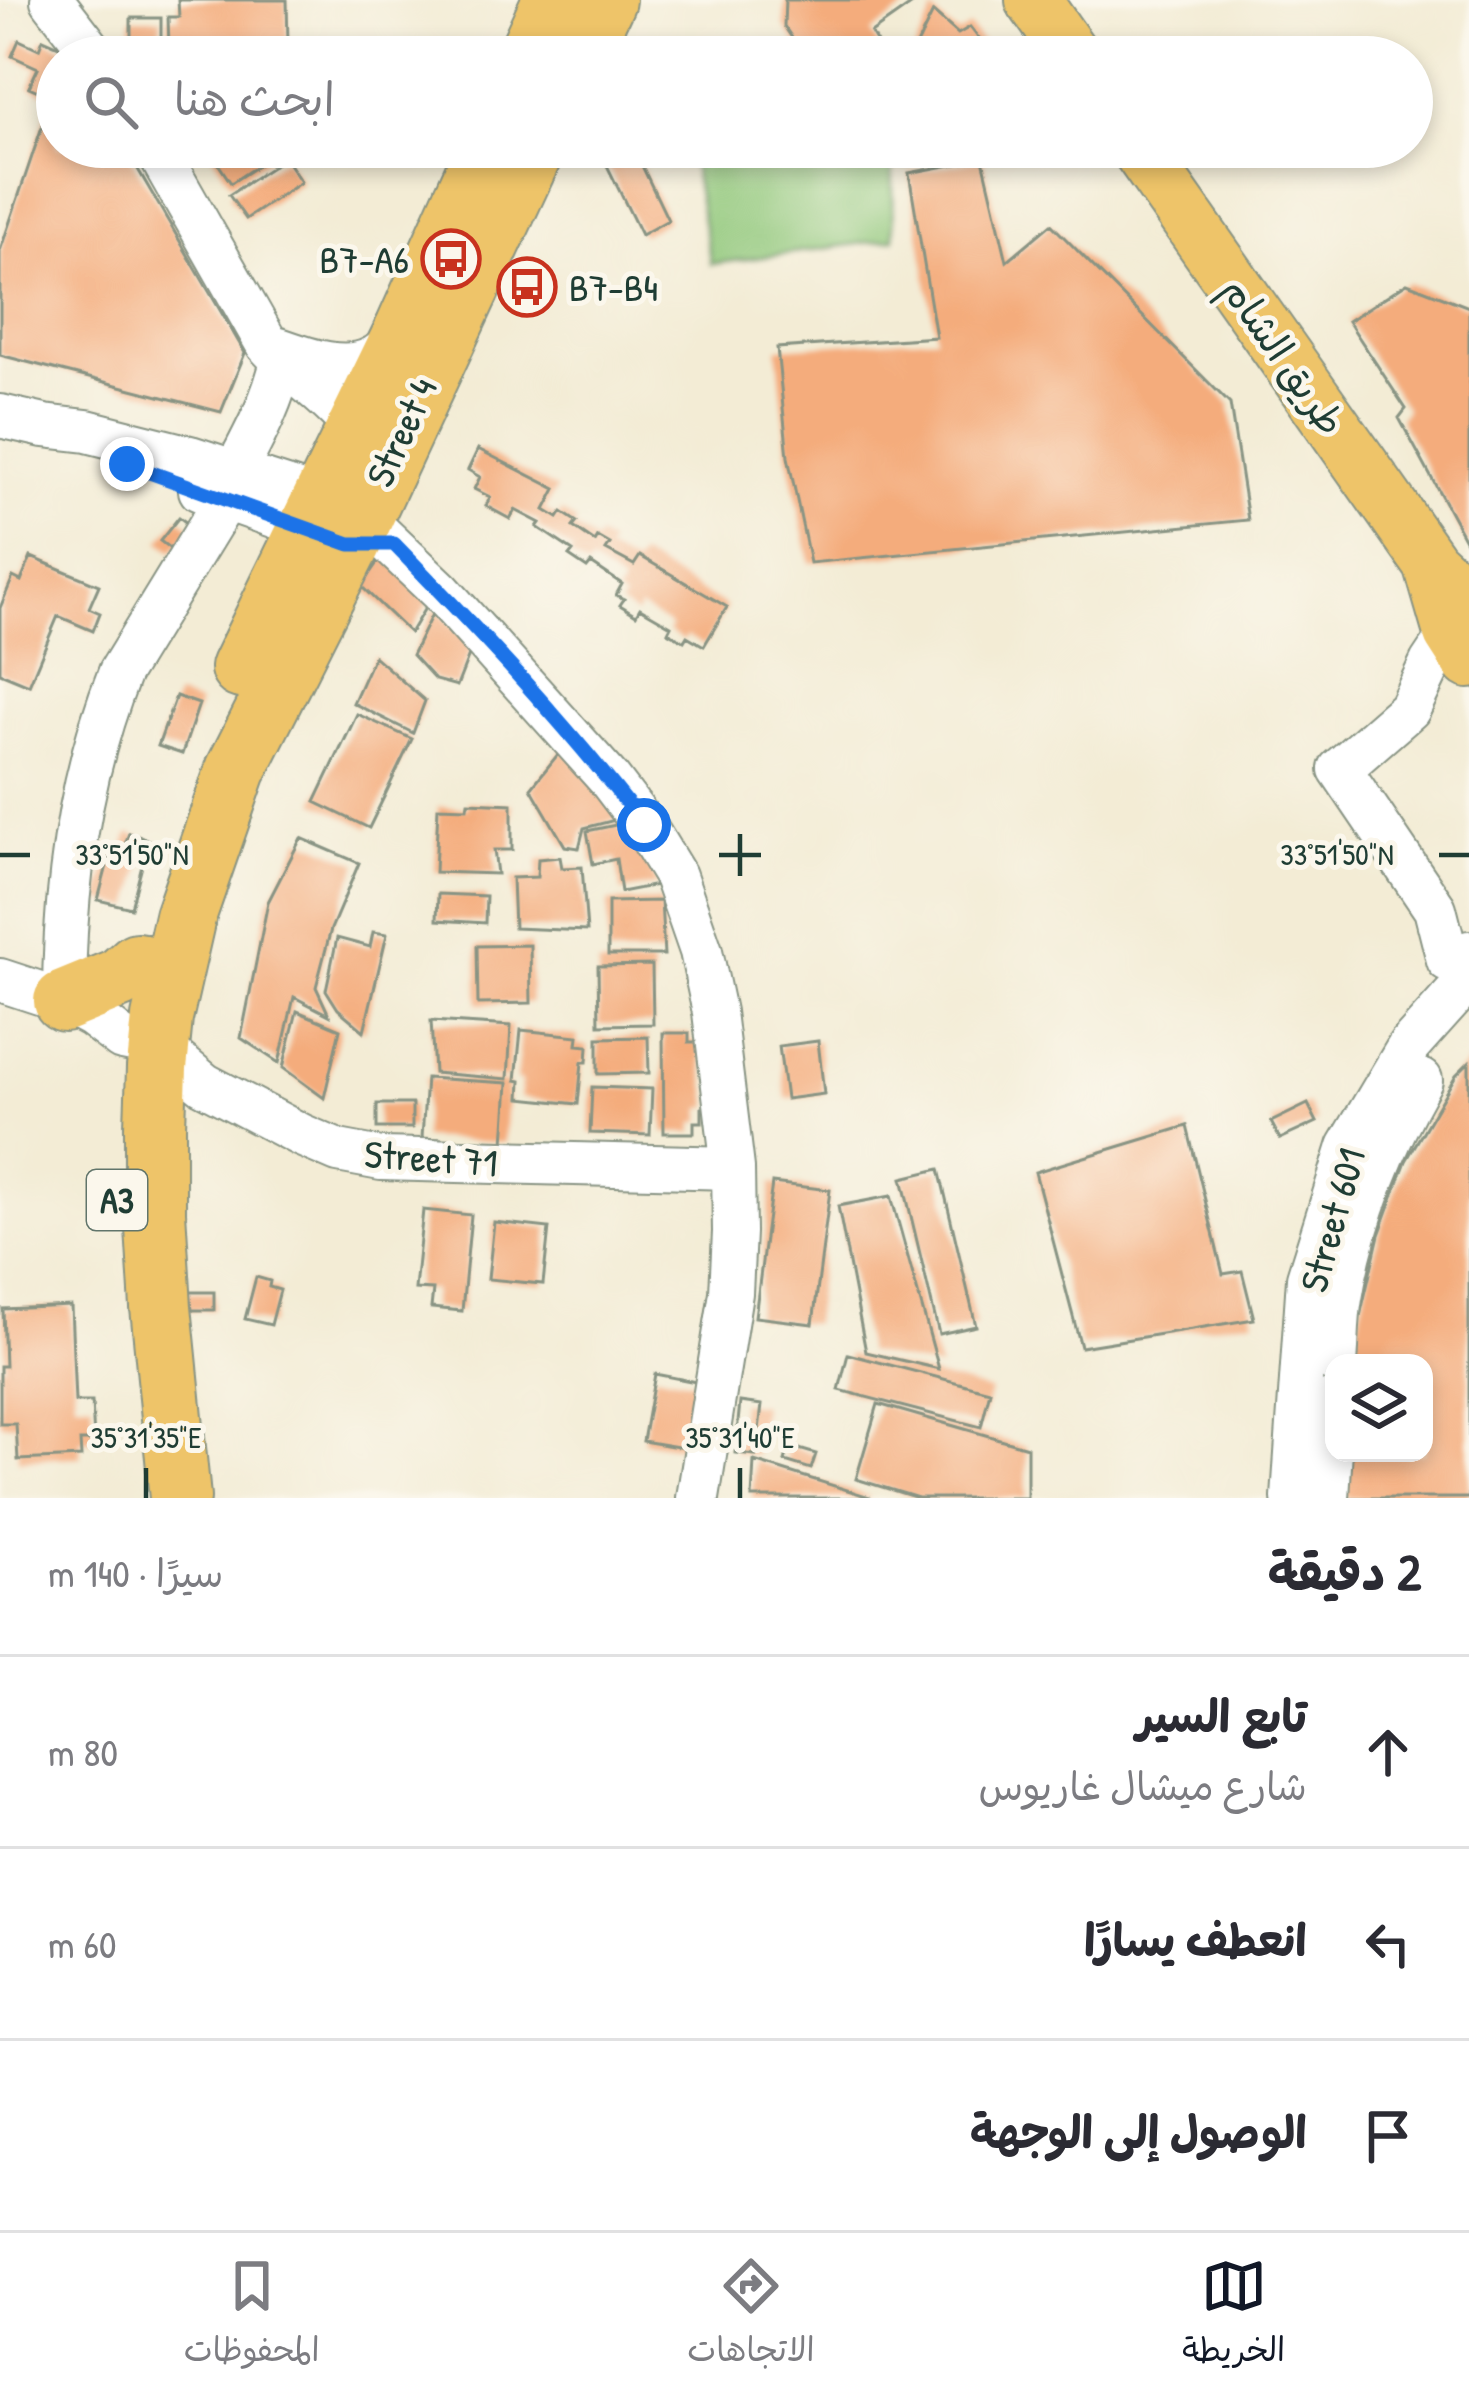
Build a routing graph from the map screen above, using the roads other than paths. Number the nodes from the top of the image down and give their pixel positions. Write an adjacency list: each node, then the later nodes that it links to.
1 (52, 0): 5 (street)
2 (553, 0): 6 (highway)
3 (605, 0): 7 (highway)
4 (1033, 0): 8 (main road)
5 (80, 36)
6 (537, 36)
7 (588, 36)
8 (1058, 36)
9 (167, 168): 14 (street)
10 (478, 168): 13 (highway, Street 4 / A3)
11 (525, 168): 18 (highway, Street 4 / A3)
12 (1151, 168): 19 (main road, طريق الشام)
13 (406, 328): 14 (street); 16 (highway, Street 4 / A3)
14 (274, 353): 16 (street); 17 (street)
15 (0, 416): 17 (street)
16 (355, 428): 18 (highway, Street 4 / A3)
17 (231, 485): 18 (street); 23 (street)
18 (348, 526): 21 (highway, Street 4 / A3); 25 (highway, A3); 26 (street)
19 (1455, 614): 20 (street)
20 (1469, 952)
21 (136, 963): 23 (highway); 25 (highway, A3)
22 (1469, 979): 32 (street, Street 601)
23 (19, 993): 25 (street, Street 71)
24 (1469, 1012): 27 (street, Street 601)
25 (140, 1042): 26 (street, Street 71); 29 (highway, A3); 30 (highway, A3)
26 (733, 1168): 31 (street)
27 (1337, 1354)
28 (1330, 1462): 33 (street)
29 (139, 1498)
30 (180, 1498)
31 (698, 1498)
32 (1294, 1498)
33 (1328, 1498)

